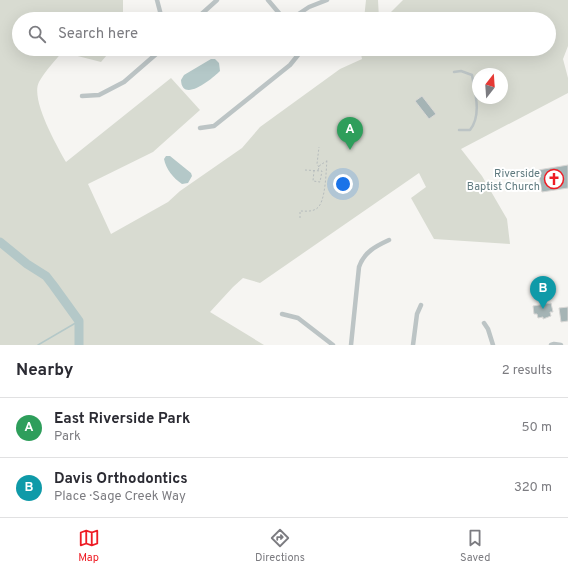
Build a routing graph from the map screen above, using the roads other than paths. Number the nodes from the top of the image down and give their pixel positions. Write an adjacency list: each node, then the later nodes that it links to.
1 (157, 0): 5 (street)
2 (217, 0): 6 (street)
3 (268, 0): 7 (street)
4 (327, 0): 8 (street)
5 (160, 12)
6 (204, 12)
7 (278, 12)
8 (302, 12)
9 (154, 56): 12 (street)
10 (297, 56): 13 (street)
11 (454, 72): 14 (lane)
12 (82, 96)
13 (200, 128)
14 (459, 130)
15 (389, 240): 20 (street)
16 (421, 305): 21 (street)
17 (282, 314): 19 (street)
18 (484, 323): 22 (street)
19 (333, 345)
20 (351, 345)
21 (413, 345)
22 (493, 345)
23 (551, 345): 24 (street)
24 (561, 345)

